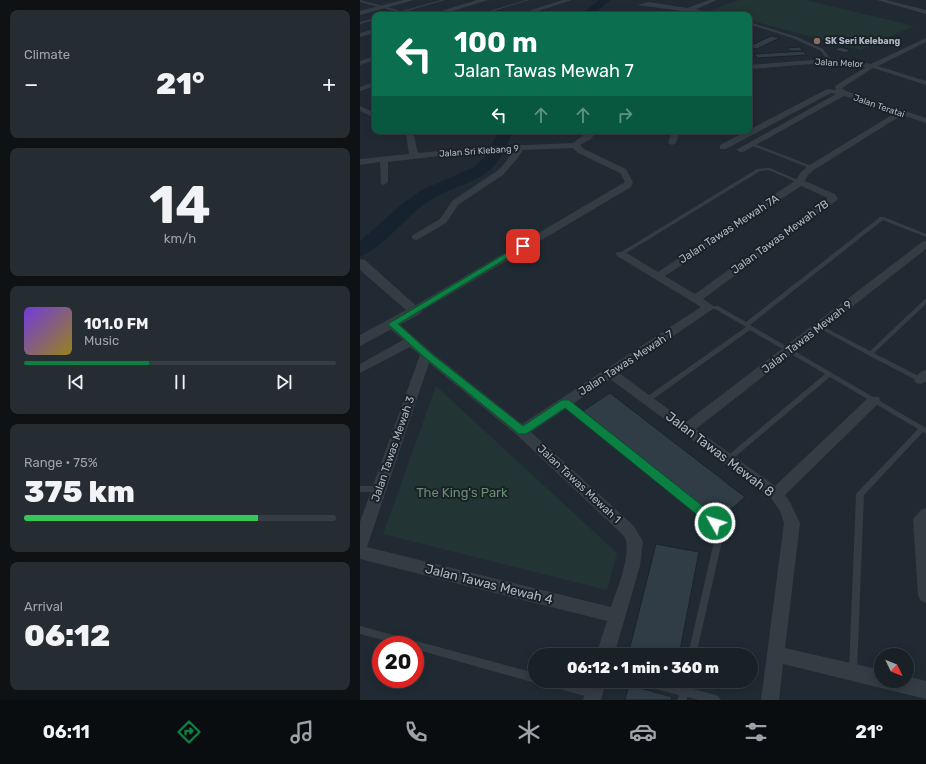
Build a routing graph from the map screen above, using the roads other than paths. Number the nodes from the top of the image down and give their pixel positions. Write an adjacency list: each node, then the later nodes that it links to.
1 (376, 0): 11 (lane)
2 (411, 0): 14 (street)
3 (444, 0): 16 (lane)
4 (480, 0): 17 (street)
5 (530, 0): 18 (lane)
6 (569, 0): 19 (street)
7 (649, 0): 15 (street)
8 (714, 0): 15 (street)
9 (880, 0): 22 (street)
10 (360, 1): 11 (lane)
11 (366, 2): 12 (lane); 14 (lane)
12 (360, 4)
13 (640, 5): 15 (street)
14 (384, 7): 16 (lane); 23 (street)
15 (689, 9): 20 (street); 21 (lane)
16 (401, 12)
17 (442, 12)
18 (488, 12)
19 (529, 12)
20 (684, 12)
21 (702, 12)
22 (926, 12)
23 (360, 13)
24 (372, 20): 25 (lane)
25 (360, 23)
26 (752, 24): 31 (lane)
27 (372, 32): 28 (street)
28 (360, 35)
29 (926, 40): 33 (street, Jalan Teratai)
30 (372, 59): 32 (street)
31 (830, 62): 33 (street, Jalan Melor); 34 (street, Jalan Melor)
32 (360, 63)
33 (872, 66): 35 (street, Jalan Melor); 38 (street, Jalan Teratai)
34 (752, 67)
35 (926, 83)
36 (372, 85): 37 (street)
37 (360, 89)
38 (843, 93): 40 (street, Jalan Teratai); 43 (street); 49 (street)
39 (360, 108): 41 (street)
40 (900, 113): 42 (street, Jalan Teratai); 57 (street, Jalan Tawas Mewah 7A)
41 (372, 114)
42 (926, 122)
43 (752, 132)
44 (410, 134): 54 (street)
45 (590, 134): 50 (street)
46 (675, 134): 48 (street)
47 (749, 134): 52 (street)
48 (672, 143)
49 (751, 144): 53 (street); 57 (lane)
50 (574, 145): 51 (street, Jalan Sri Klebang 9); 69 (street)
51 (520, 147): 54 (street, Jalan Sri Klebang 9); 61 (street)
52 (724, 147)
53 (740, 150)
54 (414, 156): 55 (street, Jalan Sri Klebang 9)
55 (384, 160): 56 (street, Jalan Sri Klebang 9); 58 (street)
56 (360, 162)
57 (812, 167): 59 (street, Jalan Tawas Mewah 7A)
58 (384, 182)
59 (800, 182): 63 (lane); 65 (street, Jalan Tawas Mewah 7A); 66 (street, Jalan Tawas Mewah 7B)
60 (926, 236): 71 (lane)
61 (417, 237)
62 (926, 244): 72 (street, Jalan Tawas Mewah 9)
63 (621, 254): 65 (street)
64 (360, 263): 69 (street)
65 (658, 276): 66 (street)
66 (697, 298): 68 (street)
67 (926, 301): 77 (lane)
68 (709, 306): 71 (lane); 79 (street, Jalan Tawas Mewah 7)
69 (415, 311): 70 (street)
70 (392, 324): 73 (street); 74 (street, Jalan Tawas Mewah 1)
71 (748, 326): 75 (lane); 82 (lane)
72 (820, 327): 75 (street, Jalan Tawas Mewah 9); 77 (lane)
73 (360, 341)
74 (411, 342): 76 (street, Jalan Tawas Mewah 1); 78 (street)
75 (789, 350): 80 (lane); 85 (street, Jalan Tawas Mewah 9)
76 (426, 354): 87 (street, Jalan Tawas Mewah 1); 90 (street, Jalan Tawas Mewah 3)
77 (870, 354): 81 (lane)
78 (360, 369)
79 (610, 373): 82 (street, Jalan Tawas Mewah 8); 84 (street, Jalan Tawas Mewah 7)
80 (830, 374): 83 (lane); 88 (lane)
81 (923, 377)
82 (647, 400): 85 (street, Jalan Tawas Mewah 8)
83 (874, 400): 86 (lane); 91 (street)
84 (566, 403): 87 (street, Jalan Tawas Mewah 7); 101 (lane)
85 (686, 429): 88 (street, Jalan Tawas Mewah 8)
86 (924, 430): 103 (lane)
87 (522, 431): 96 (street, Jalan Tawas Mewah 1)
88 (728, 459): 91 (street, Jalan Tawas Mewah 8)
89 (360, 489): 90 (lane)
90 (379, 489): 93 (street, Jalan Tawas Mewah 3)
91 (776, 494): 102 (street, Jalan Tawas Mewah 8)
92 (926, 514): 95 (street)
93 (360, 544)
94 (360, 552): 96 (street, Jalan Tawas Mewah 4)
95 (926, 595)
96 (617, 616): 100 (street, Jalan Tawas Mewah 1)
97 (360, 630): 98 (lane)
98 (382, 636)
99 (424, 647): 104 (lane)
100 (607, 648)
101 (694, 648)
102 (776, 654): 103 (street); 113 (street, Jalan Tawas Mewah 8)
103 (852, 672): 105 (street)
104 (528, 676)
105 (874, 677)
106 (914, 687): 109 (street)
107 (580, 688): 110 (lane)
108 (662, 688): 111 (lane)
109 (926, 690)
110 (594, 691)
111 (683, 696): 112 (lane)
112 (716, 700)
113 (770, 700)

